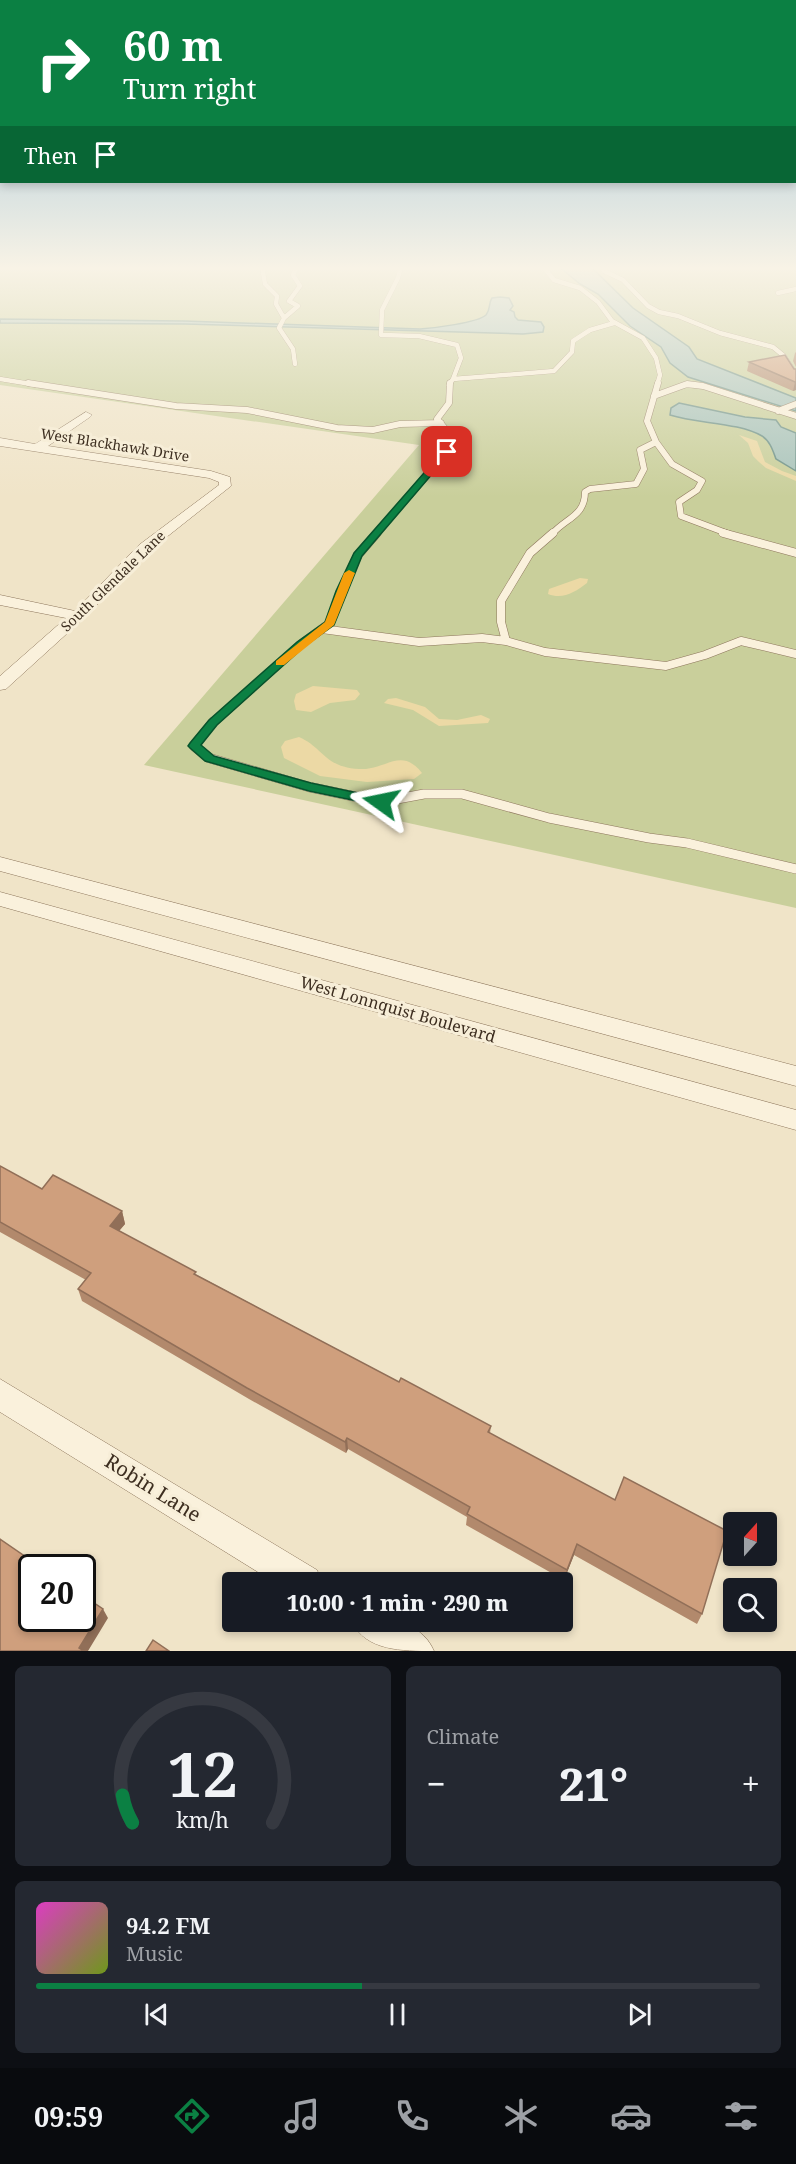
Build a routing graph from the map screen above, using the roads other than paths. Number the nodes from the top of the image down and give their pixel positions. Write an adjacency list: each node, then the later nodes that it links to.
1 (290, 343): 6 (lane)
2 (452, 343): 9 (lane)
3 (573, 343): 9 (lane)
4 (647, 343): 10 (lane)
5 (758, 343): 7 (lane)
6 (295, 364)
7 (796, 375)
8 (0, 378): 15 (lane)
9 (453, 379): 15 (lane)
10 (654, 396): 12 (lane); 17 (lane)
11 (796, 404): 12 (lane)
12 (778, 411): 14 (lane)
13 (86, 415): 18 (street)
14 (796, 416)
15 (441, 423): 23 (lane)
16 (0, 442): 18 (street, West Blackhawk Drive)
17 (656, 442): 20 (lane); 24 (lane)
18 (38, 447): 19 (street, West Blackhawk Drive)
19 (225, 480): 22 (street, South Glendale Lane)
20 (796, 553)
21 (0, 600): 22 (street)
22 (78, 616): 26 (street, South Glendale Lane)
23 (322, 629): 24 (lane); 28 (lane)
24 (506, 641): 25 (lane)
25 (796, 654)
26 (0, 685)
27 (0, 864): 30 (street)
28 (796, 869)
29 (0, 899): 31 (street, West Lonnquist Boulevard)
30 (796, 1076)
31 (796, 1120)
32 (0, 1394): 33 (street, Robin Lane)
33 (290, 1572)
34 (385, 1632): 35 (street)
35 (416, 1651)

